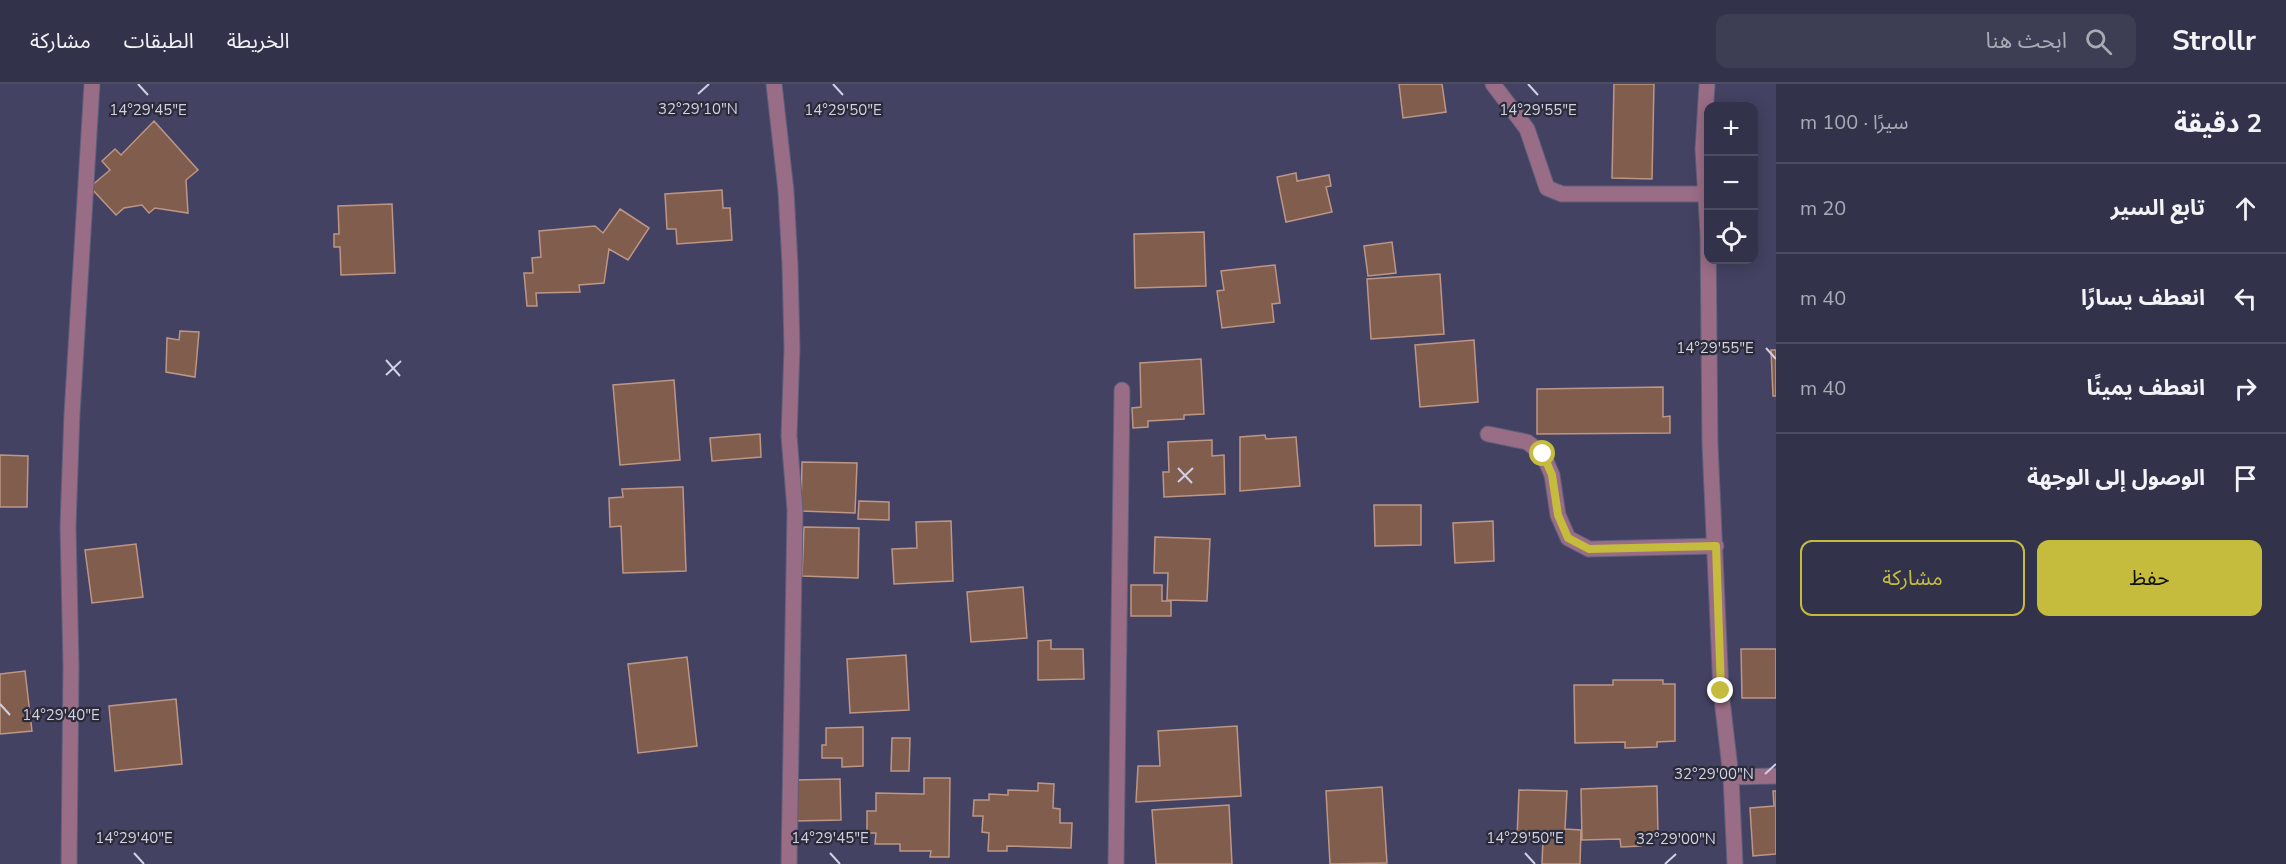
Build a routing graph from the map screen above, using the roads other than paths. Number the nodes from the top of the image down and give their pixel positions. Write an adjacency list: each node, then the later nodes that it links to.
1 (93, 84): 13 (street)
2 (774, 84): 14 (street)
3 (1493, 84): 6 (street)
4 (1707, 84): 5 (street)
5 (1704, 172)
6 (1704, 194)
7 (1706, 210): 10 (street)
8 (1122, 390): 15 (street)
9 (1488, 434): 10 (street)
10 (1716, 546): 12 (street)
11 (1776, 776): 12 (street)
12 (1731, 777): 16 (street)
13 (69, 864)
14 (789, 864)
15 (1116, 864)
16 (1735, 864)

